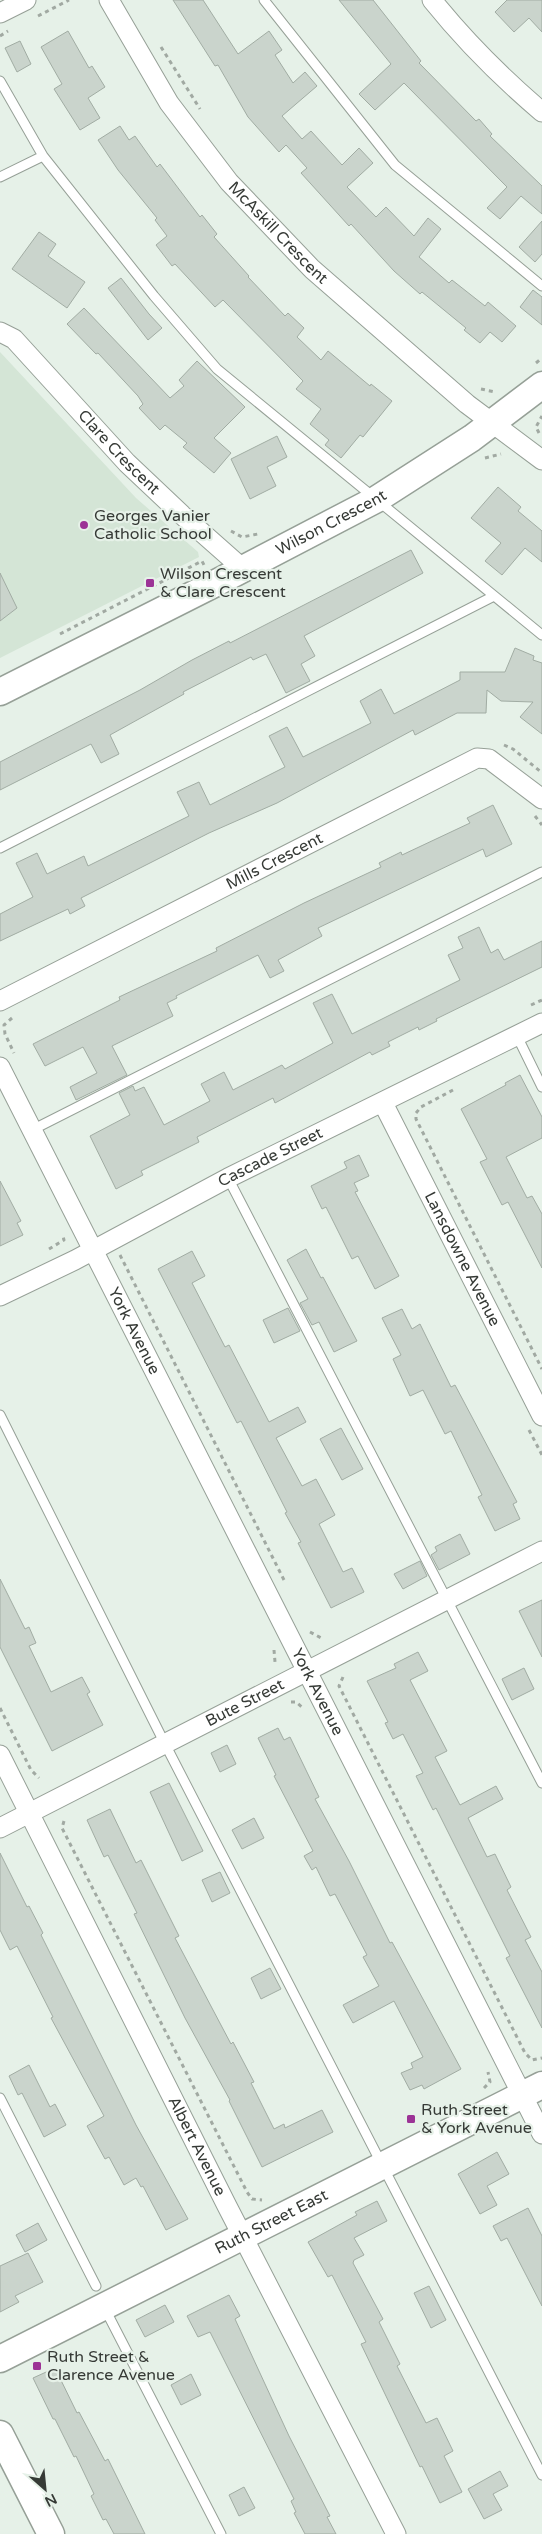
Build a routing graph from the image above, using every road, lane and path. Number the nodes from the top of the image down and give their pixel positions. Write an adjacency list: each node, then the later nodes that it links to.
1 (26, 0): 5 (street)
2 (109, 0): 19 (street, McAskill Crescent)
3 (264, 0): 12 (lane)
4 (432, 0): 8 (street)
5 (0, 13)
6 (157, 41): 9 (path)
7 (0, 81): 10 (lane)
8 (542, 112)
9 (203, 114)
10 (43, 156): 11 (lane); 22 (lane)
11 (0, 177)
12 (542, 286)
13 (0, 332): 25 (street, Clare Crescent)
14 (542, 358): 15 (path)
15 (537, 376): 19 (street, Wilson Crescent)
16 (476, 386): 17 (path)
17 (499, 392)
18 (542, 416): 20 (path)
19 (493, 423): 21 (street, McAskill Crescent); 22 (street, Wilson Crescent)
20 (542, 437)
21 (542, 460)
22 (376, 499): 25 (street, Wilson Crescent); 26 (lane)
23 (224, 527): 24 (path)
24 (264, 531)
25 (242, 568): 28 (street, Wilson Crescent)
26 (494, 596): 27 (lane); 30 (lane)
27 (542, 635)
28 (0, 692)
29 (542, 799): 32 (street, Mills Crescent)
30 (0, 848)
31 (542, 872): 39 (lane)
32 (0, 1001)
33 (542, 1023): 34 (street, Cascade Street)
34 (517, 1036): 36 (lane); 37 (street, Cascade Street)
35 (0, 1067): 39 (street)
36 (542, 1087)
37 (382, 1103): 40 (street, Cascade Street); 48 (street, Lansdowne Avenue)
38 (416, 1113): 46 (path)
39 (32, 1130): 43 (street)
40 (228, 1178): 42 (street, Cascade Street); 51 (lane)
41 (63, 1233): 44 (path)
42 (113, 1240): 43 (street, Cascade Street); 50 (path)
43 (93, 1250): 45 (street, Cascade Street); 54 (street, York Avenue)
44 (44, 1252)
45 (0, 1296)
46 (542, 1369)
47 (0, 1415): 57 (lane)
48 (542, 1416)
49 (542, 1551): 51 (street, Bute Street)
50 (285, 1581)
51 (446, 1601): 54 (street, Bute Street); 60 (lane)
52 (307, 1625): 53 (path)
53 (322, 1639)
54 (307, 1670): 57 (street, Bute Street); 64 (street, York Avenue)
55 (343, 1677): 63 (path)
56 (0, 1708): 59 (path)
57 (164, 1742): 61 (street, Bute Street); 67 (lane)
58 (0, 1756): 61 (street, Albert Avenue)
59 (39, 1778)
60 (542, 1783)
61 (30, 1813): 62 (street, Bute Street); 68 (street, Albert Avenue)
62 (0, 1828)
63 (542, 2058)
64 (532, 2090): 66 (street, York Avenue); 67 (street, Ruth Street East)
65 (0, 2098): 69 (lane)
66 (542, 2134)
67 (383, 2164): 68 (street, Ruth Street East); 72 (lane)
68 (243, 2237): 69 (street, Ruth Street East); 75 (street, Albert Avenue)
69 (100, 2296): 70 (street, Ruth Street East); 74 (lane)
70 (0, 2359)
71 (0, 2434): 73 (street)
72 (542, 2475)
73 (51, 2534)
74 (221, 2534)
75 (396, 2534)

